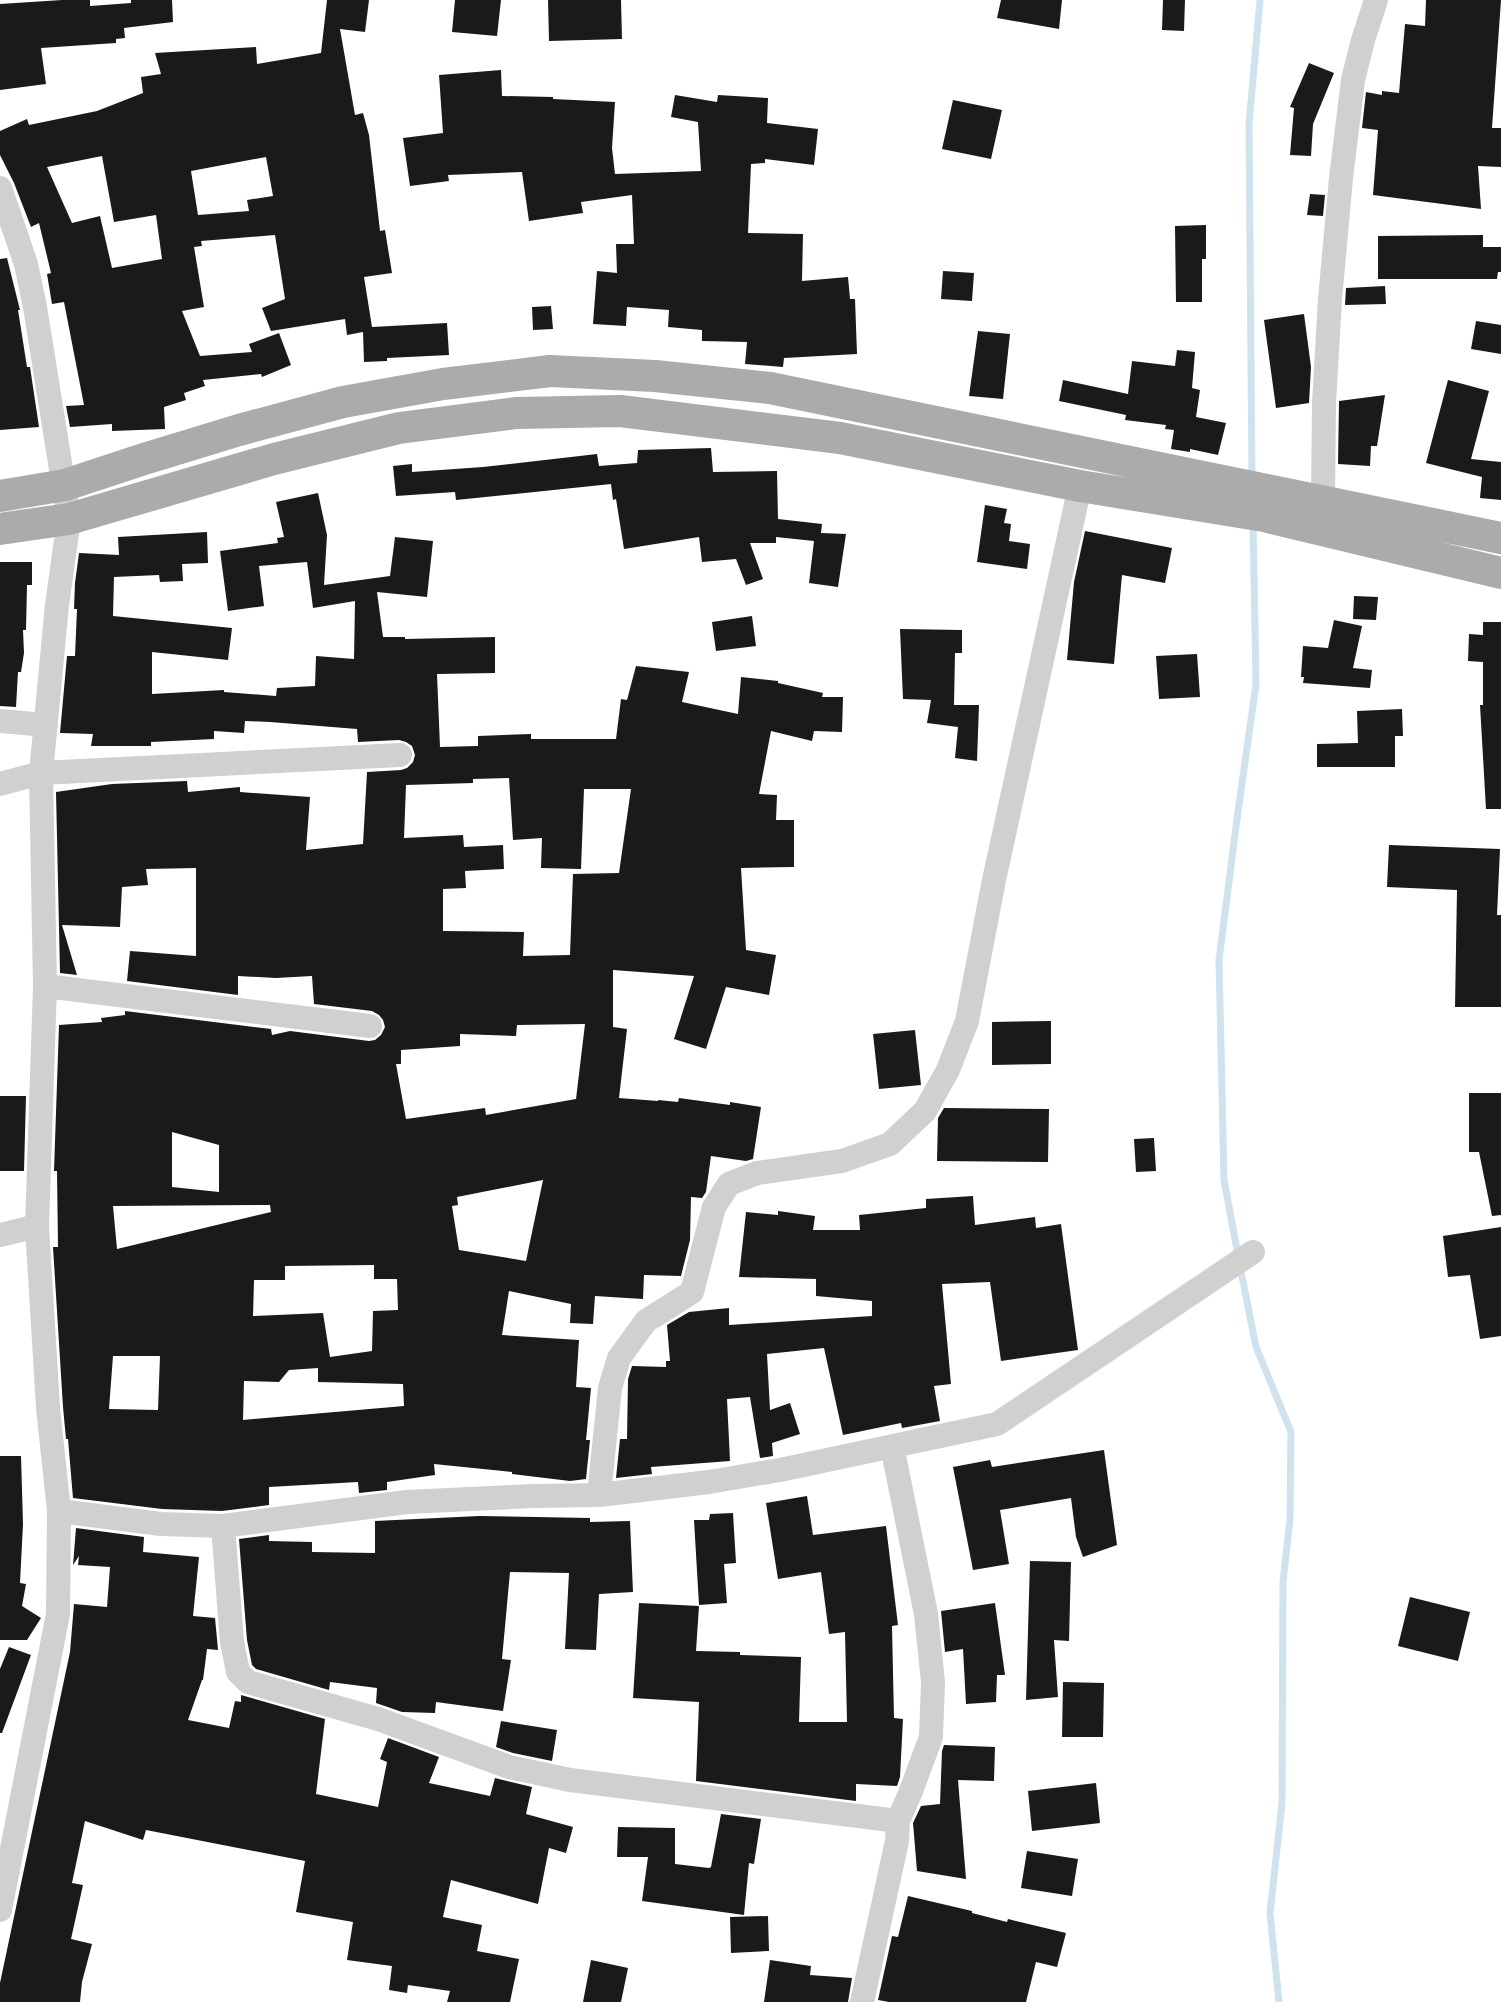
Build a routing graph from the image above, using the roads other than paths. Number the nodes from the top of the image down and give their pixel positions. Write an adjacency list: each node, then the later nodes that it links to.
1 (1376, 0): 7 (street)
2 (0, 188): 3 (street)
3 (65, 485): 5 (main road); 6 (main road); 9 (street)
4 (1080, 486): 6 (main road); 9 (main road); 24 (street)
5 (0, 496)
6 (1228, 496): 8 (main road)
7 (1323, 501): 8 (main road); 11 (main road)
8 (1264, 503): 12 (main road)
9 (69, 519): 10 (main road); 14 (street)
10 (0, 529)
11 (1501, 538)
12 (1501, 573)
13 (0, 721): 14 (street)
14 (46, 725): 16 (street)
15 (400, 755): 16 (street)
16 (41, 774): 17 (street); 18 (street)
17 (0, 784)
18 (45, 986): 19 (street); 20 (street)
19 (370, 1026)
20 (37, 1226): 21 (street); 25 (street)
21 (0, 1235)
22 (1253, 1252): 23 (street)
23 (892, 1447): 24 (street); 27 (street)
24 (599, 1495): 26 (street)
25 (59, 1511): 26 (street); 28 (street)
26 (223, 1526): 27 (street)
27 (898, 1821): 29 (street)
28 (0, 1910)
29 (862, 2002)

